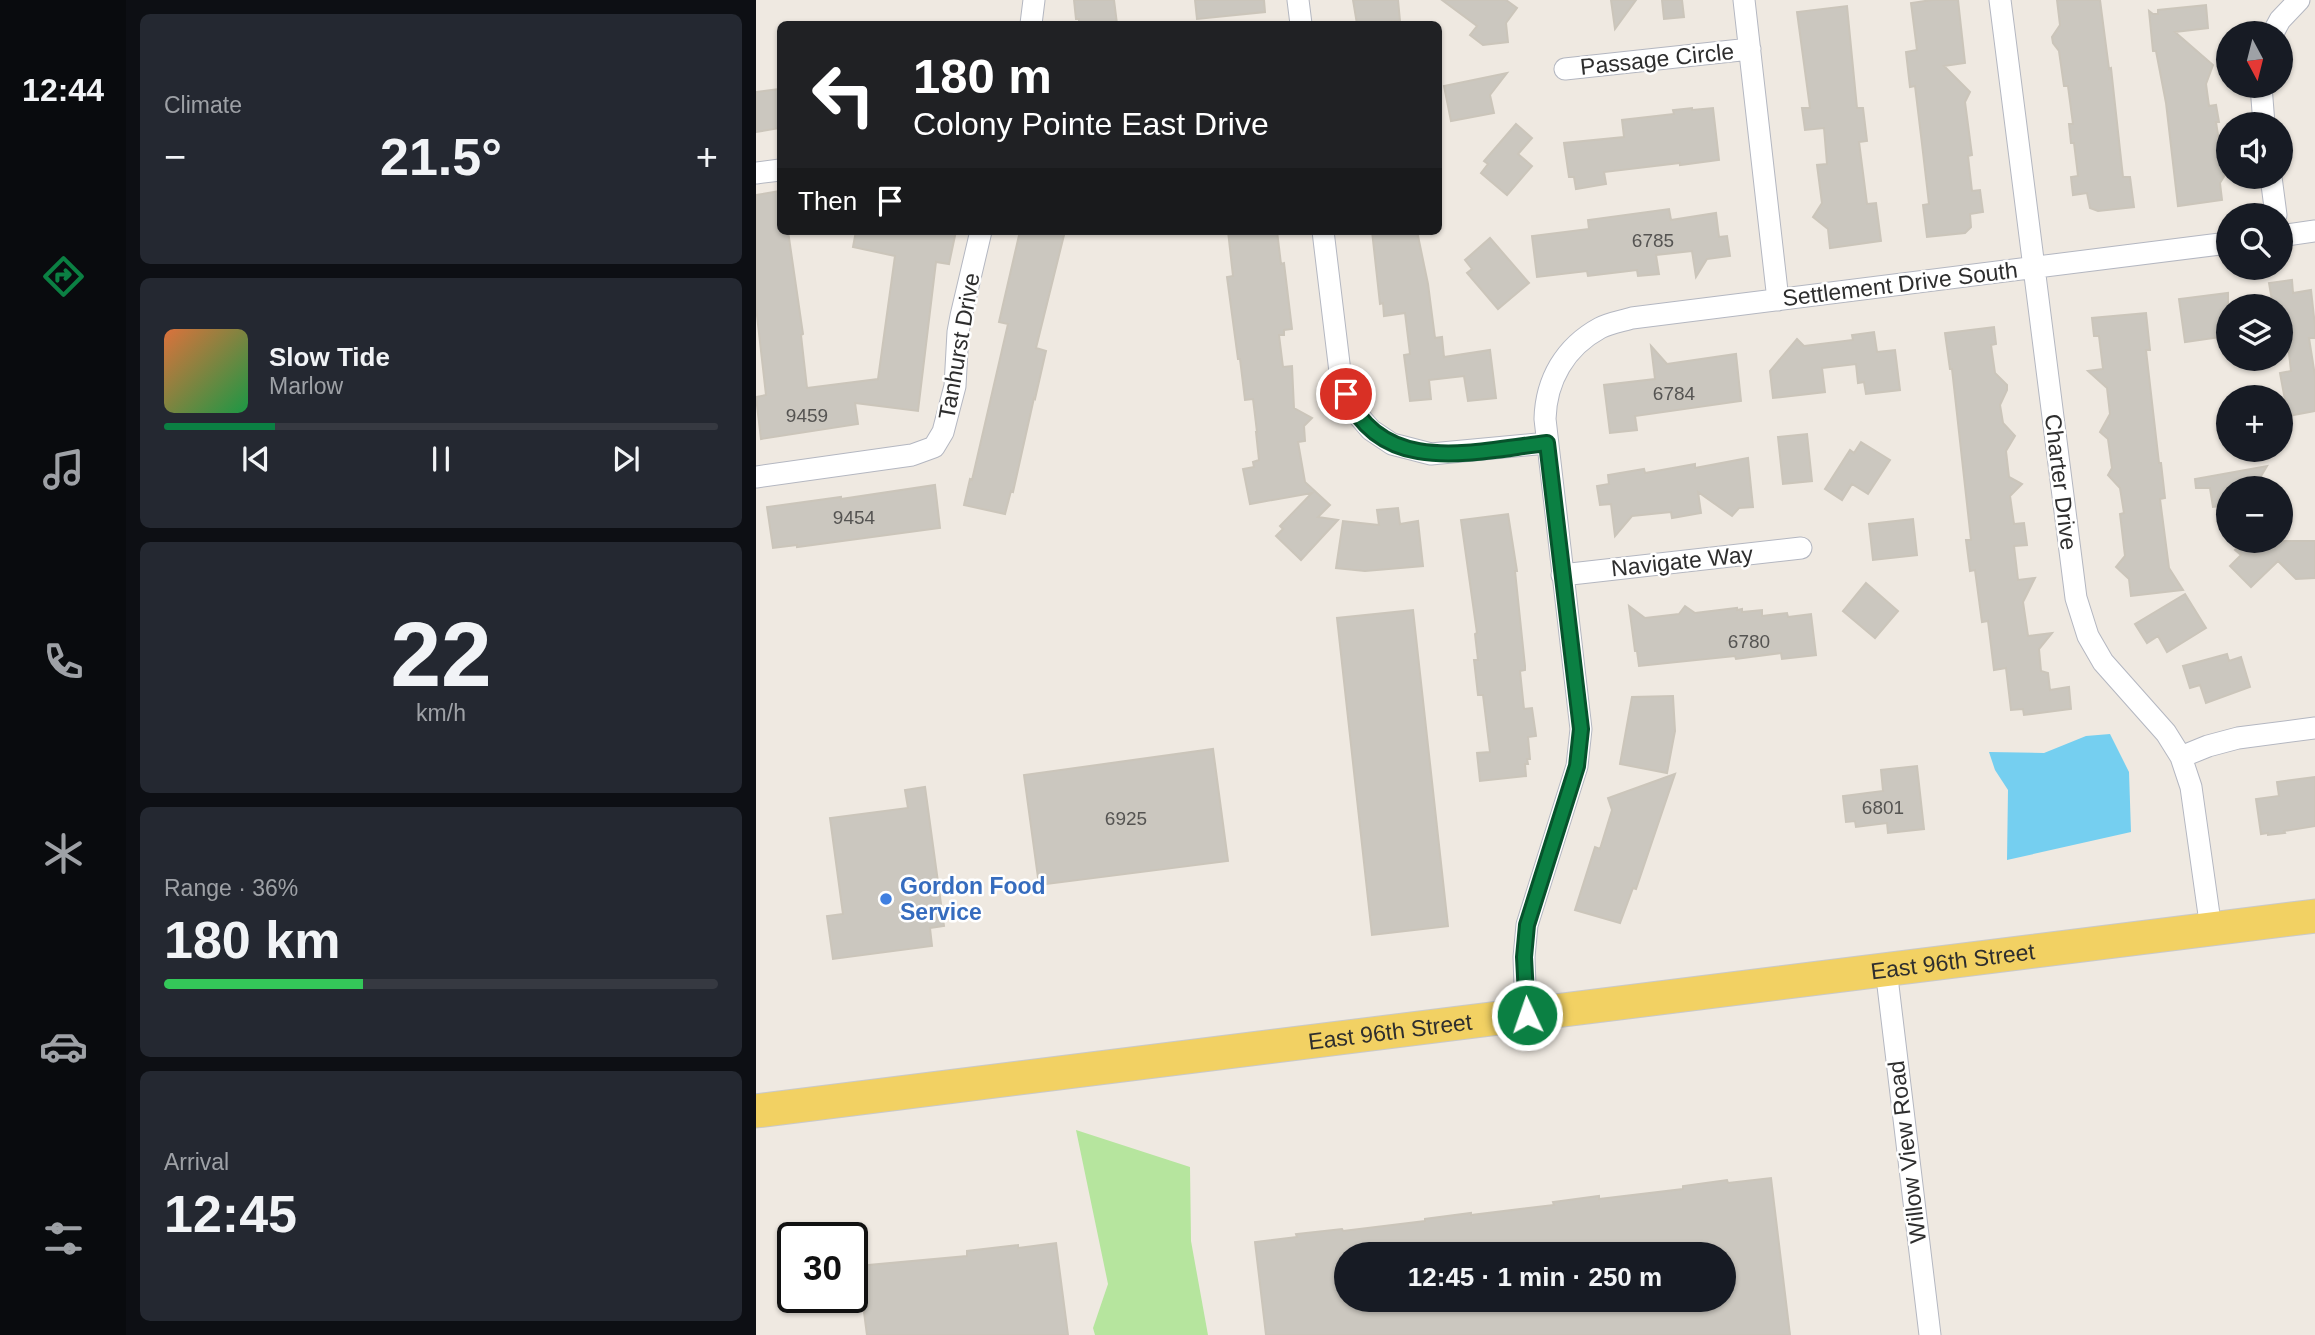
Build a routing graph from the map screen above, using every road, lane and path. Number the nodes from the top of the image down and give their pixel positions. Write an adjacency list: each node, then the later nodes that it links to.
1 (1034, 0): 6 (street)
2 (1298, 0): 7 (street)
3 (1744, 0): 9 (street)
4 (2000, 0): 18 (street, Charter Drive)
5 (2300, 0): 8 (street)
6 (1031, 21)
7 (1301, 21)
8 (2279, 21)
9 (1749, 48): 10 (street, Passage Circle); 19 (street)
10 (1565, 69)
11 (777, 170): 12 (street)
12 (756, 173)
13 (2315, 231): 14 (street)
14 (2293, 234)
15 (980, 235): 21 (street, Tanhurst Drive)
16 (1323, 235): 20 (street)
17 (2216, 244): 18 (street, Settlement Drive South)
18 (2034, 267): 19 (street, Settlement Drive South); 25 (street, Charter Drive)
19 (1778, 300): 20 (street, Settlement Drive South)
20 (1547, 443): 23 (street, Settlement Drive South)
21 (756, 477)
22 (1801, 548): 23 (street, Navigate Way)
23 (1562, 575): 29 (street, Settlement Drive South)
24 (2315, 728): 25 (street)
25 (2181, 757): 27 (street, Charter Drive)
26 (2315, 916): 27 (main road, East 96th Street)
27 (2211, 929): 28 (main road, East 96th Street)
28 (1886, 969): 29 (main road, East 96th Street); 31 (street, Willow View Road)
29 (1527, 1015): 30 (main road, East 96th Street)
30 (756, 1111)
31 (1930, 1335)

